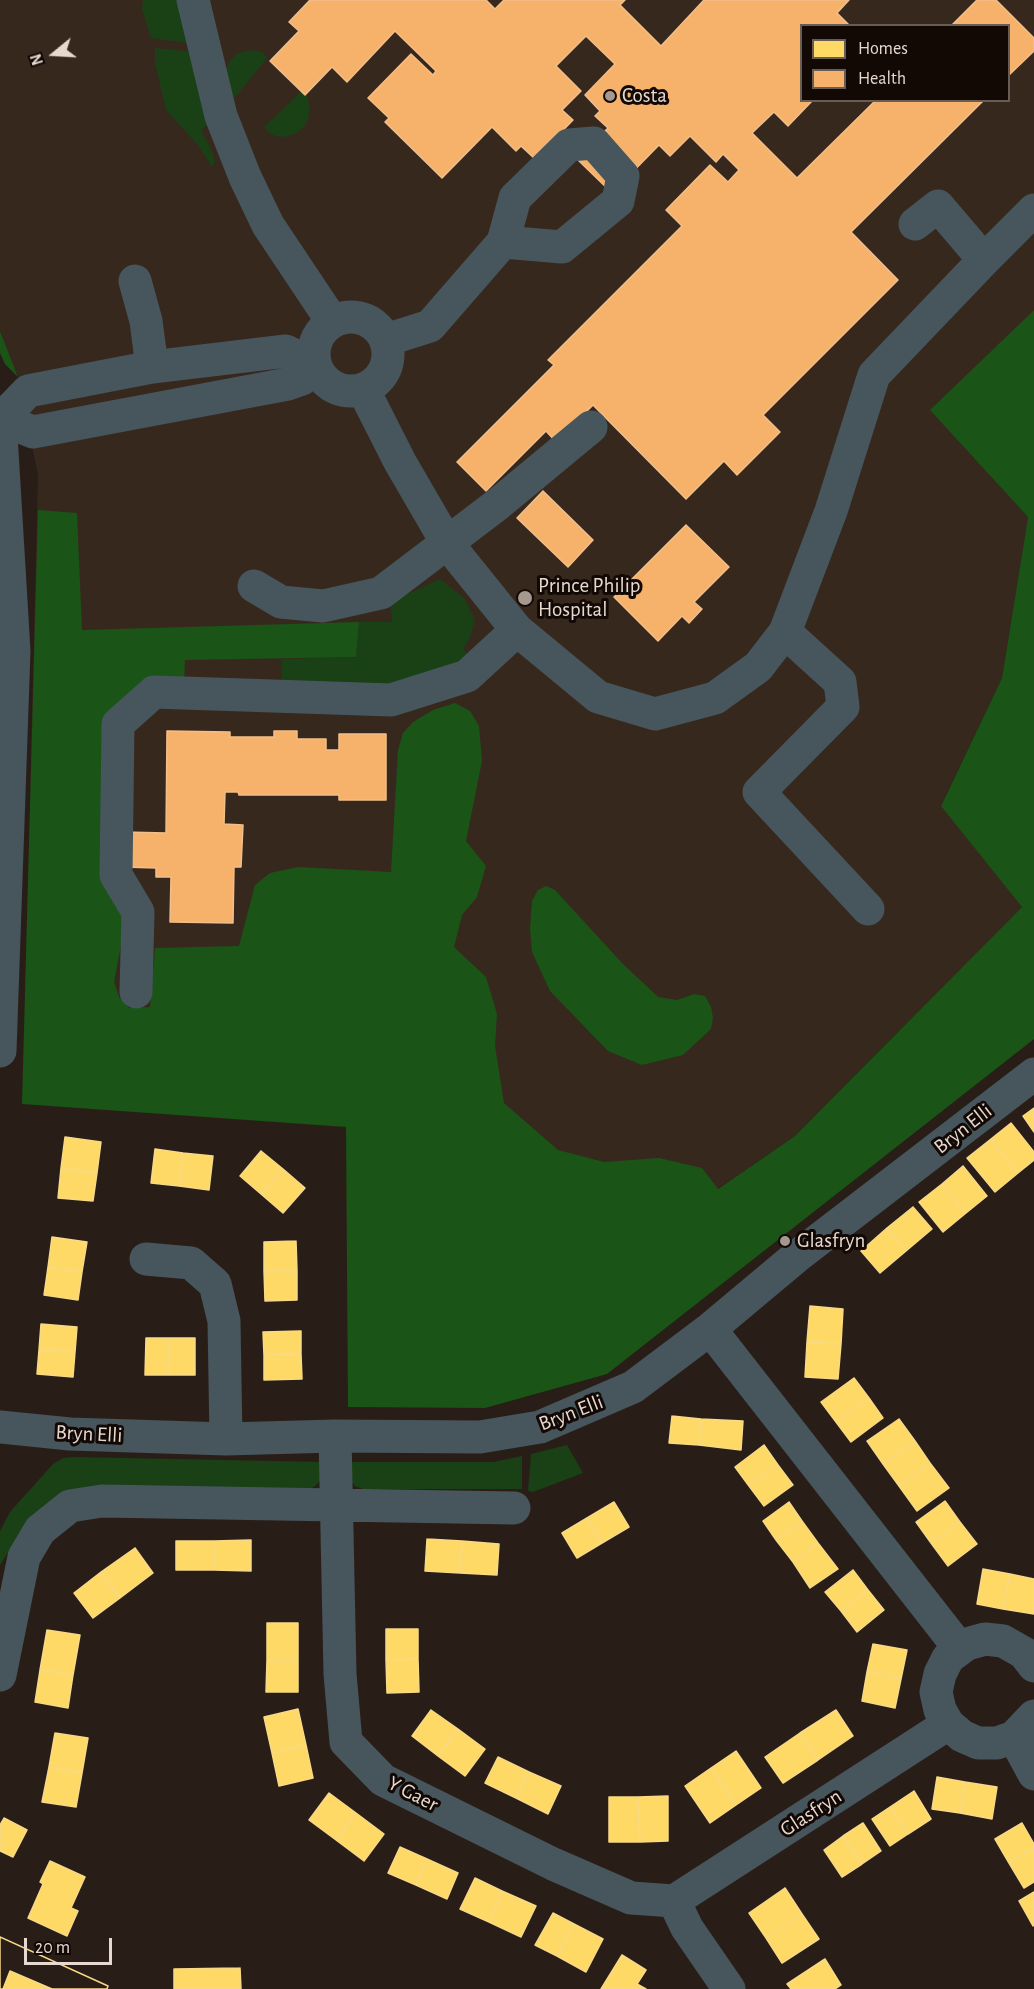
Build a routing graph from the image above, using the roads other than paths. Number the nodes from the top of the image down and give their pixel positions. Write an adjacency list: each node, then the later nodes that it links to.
1 (193, 0): 7 (street)
2 (1034, 210): 5 (street)
3 (915, 224): 5 (street)
4 (503, 243): 8 (street)
5 (984, 261): 17 (street)
6 (135, 281): 10 (street)
7 (332, 321): 8 (street); 9 (street)
8 (386, 340): 11 (street)
9 (315, 365): 10 (street); 11 (street); 12 (street)
10 (152, 367): 12 (street)
11 (363, 389): 14 (street)
12 (0, 418): 20 (street)
13 (591, 427): 14 (street)
14 (447, 543): 15 (street); 16 (street)
15 (254, 586)
16 (517, 630): 17 (street); 19 (street)
17 (785, 632): 18 (street)
18 (868, 909)
19 (136, 992)
20 (0, 1051)
21 (1034, 1074): 23 (street, Bryn Elli)
22 (146, 1259): 26 (street)
23 (710, 1329): 25 (street, Bryn Elli); 29 (street)
24 (0, 1427): 26 (street, Bryn Elli)
25 (335, 1436): 26 (street, Bryn Elli); 27 (street, Y Gaer)
26 (226, 1439)
27 (337, 1506): 28 (street); 31 (street); 35 (street, Y Gaer)
28 (514, 1508)
29 (960, 1649): 30 (street); 32 (street)
30 (1033, 1663)
31 (0, 1675)
32 (948, 1724): 33 (street); 35 (street, Glasfryn)
33 (1024, 1727): 34 (street)
34 (1034, 1774)
35 (674, 1901): 36 (street)
36 (729, 1989)

